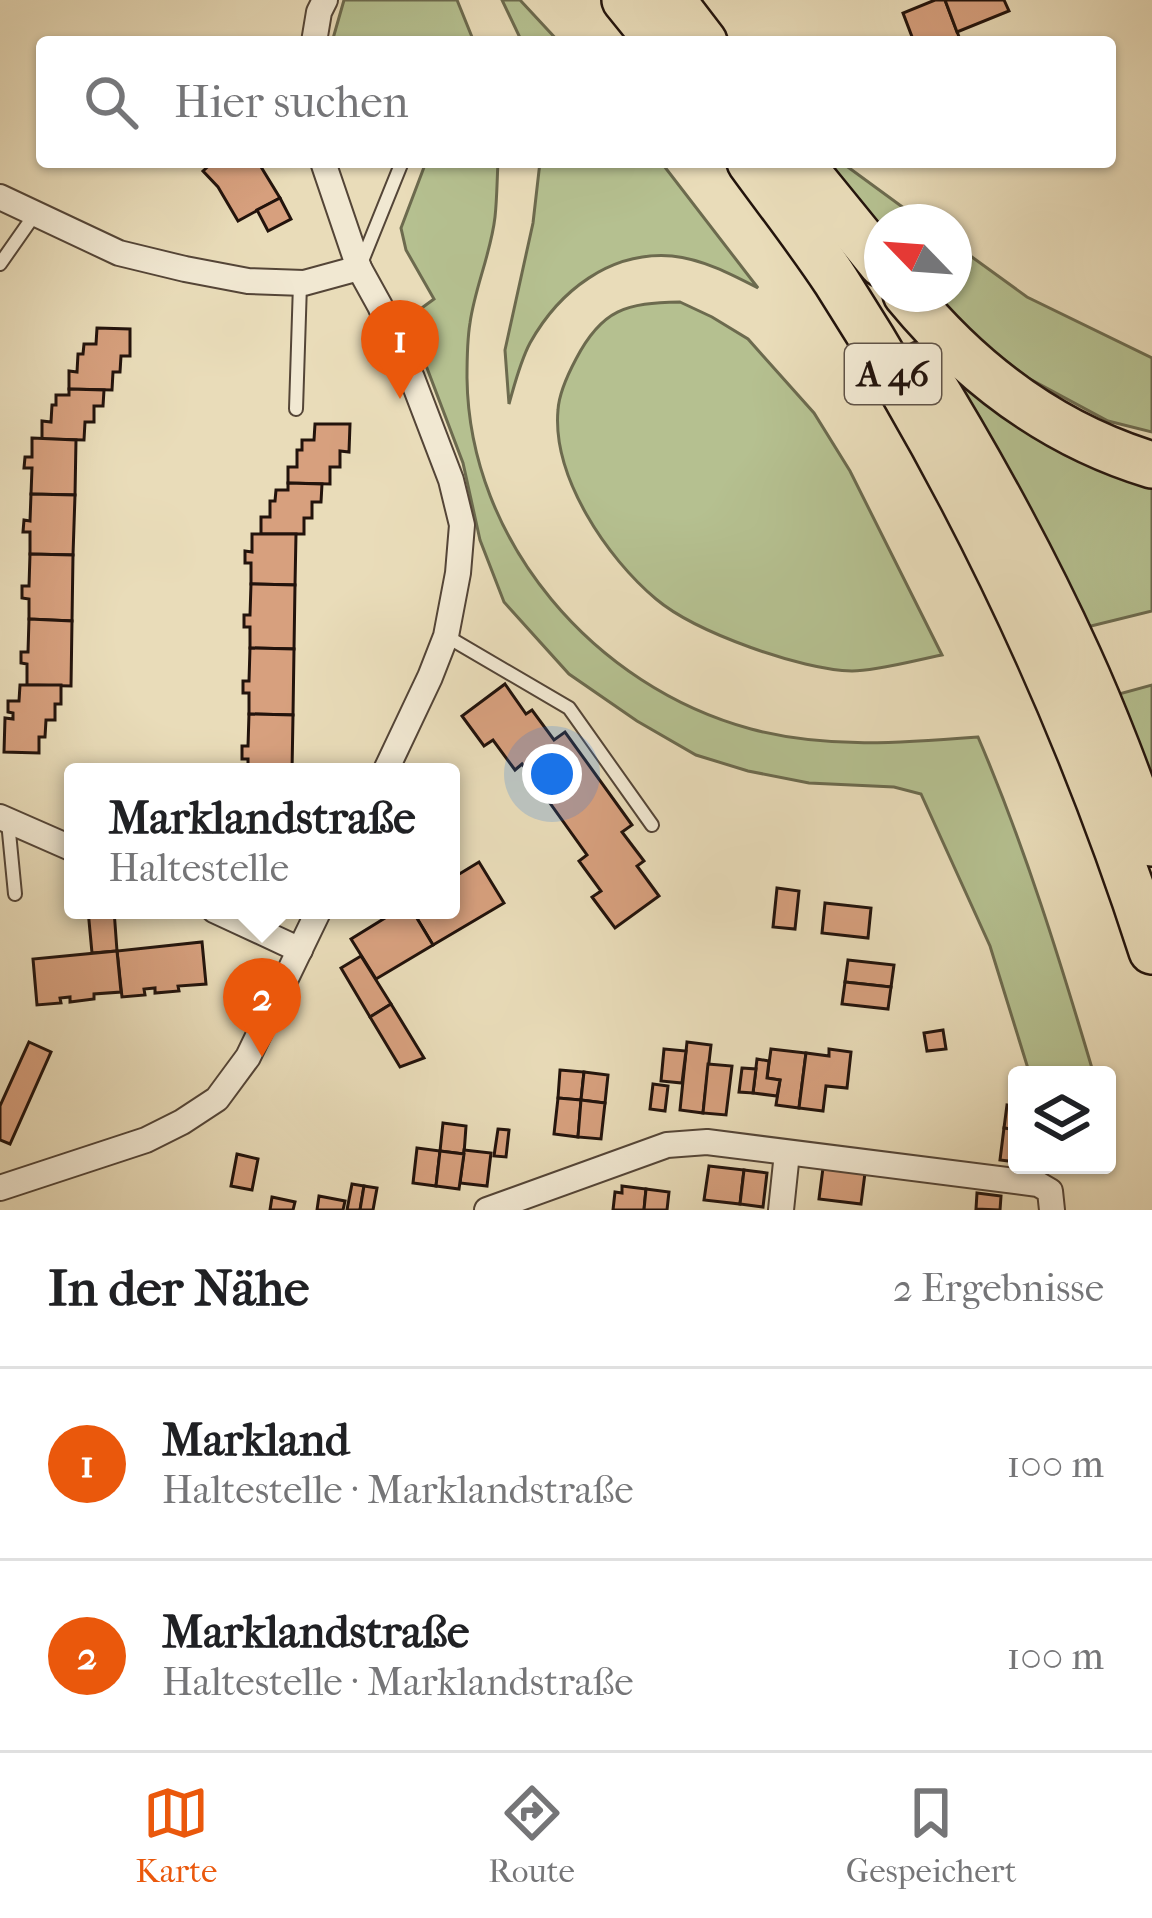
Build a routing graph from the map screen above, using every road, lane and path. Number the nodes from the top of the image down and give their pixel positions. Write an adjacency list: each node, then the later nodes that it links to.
1 (325, 0): 4 (street)
2 (625, 0): 5 (highway)
3 (673, 0): 6 (highway)
4 (315, 36)
5 (653, 36)
6 (700, 36)
7 (325, 168): 16 (street)
8 (400, 168): 16 (lane)
9 (754, 168): 21 (highway, A 46)
10 (792, 168): 21 (highway, A 46)
11 (804, 168): 14 (highway)
12 (0, 197): 13 (street)
13 (35, 214): 15 (lane); 17 (street)
14 (864, 242)
15 (0, 265)
16 (359, 268): 17 (street); 22 (street)
17 (300, 283): 19 (lane)
18 (923, 312): 20 (highway)
19 (296, 409)
20 (1152, 465)
21 (1031, 596): 24 (highway, A 46)
22 (446, 636): 23 (street); 26 (lane)
23 (389, 763)
24 (1104, 764): 27 (highway, A 46); 33 (highway, A 46)
25 (4, 819): 28 (street); 29 (lane)
26 (652, 825)
27 (1152, 843)
28 (64, 845)
29 (16, 894)
30 (233, 919): 32 (street)
31 (315, 919): 32 (street)
32 (300, 950): 35 (street)
33 (1152, 951)
34 (788, 1153): 36 (street); 37 (street); 38 (street)
35 (0, 1188)
36 (487, 1210)
37 (781, 1210)
38 (1052, 1210)

